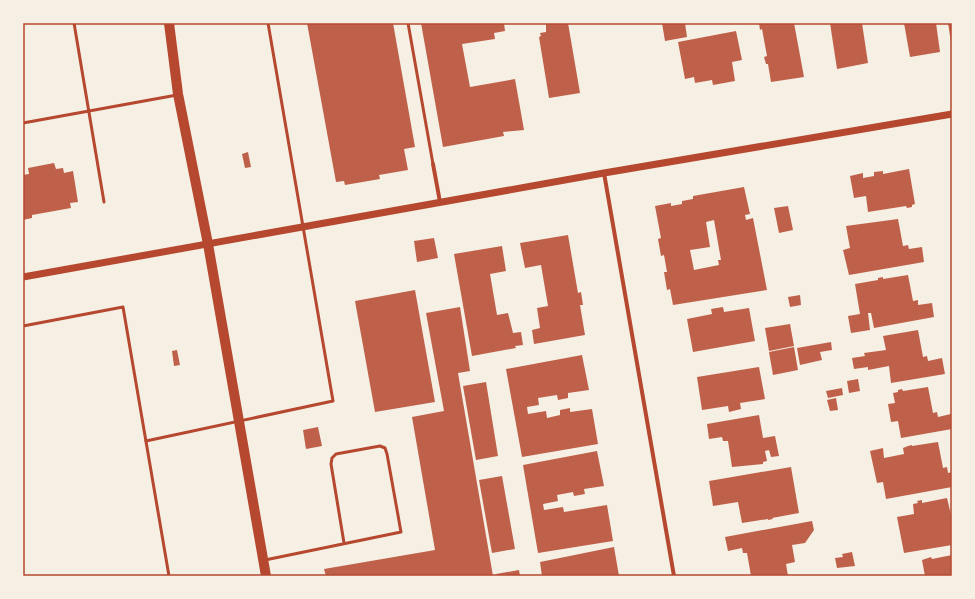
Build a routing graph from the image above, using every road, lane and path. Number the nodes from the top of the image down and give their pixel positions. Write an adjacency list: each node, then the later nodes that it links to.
1 (74, 23): 6 (lane)
2 (169, 23): 5 (main road)
3 (268, 23): 13 (lane)
4 (408, 23): 9 (lane)
5 (178, 94): 6 (lane); 14 (main road)
6 (89, 111): 8 (lane); 11 (lane)
7 (952, 114): 10 (street)
8 (23, 123)
9 (433, 164): 12 (street)
10 (604, 173): 12 (street); 23 (street)
11 (104, 202)
12 (440, 202): 13 (street)
13 (303, 226): 14 (street); 17 (lane)
14 (208, 244): 15 (street); 17 (main road)
15 (23, 277)
16 (23, 326): 18 (lane)
17 (239, 420): 18 (lane); 20 (main road)
18 (146, 441): 21 (lane)
19 (344, 543): 19 (lane); 20 (lane)
20 (263, 560): 22 (main road)
21 (170, 576)
22 (266, 576)
23 (674, 576)

